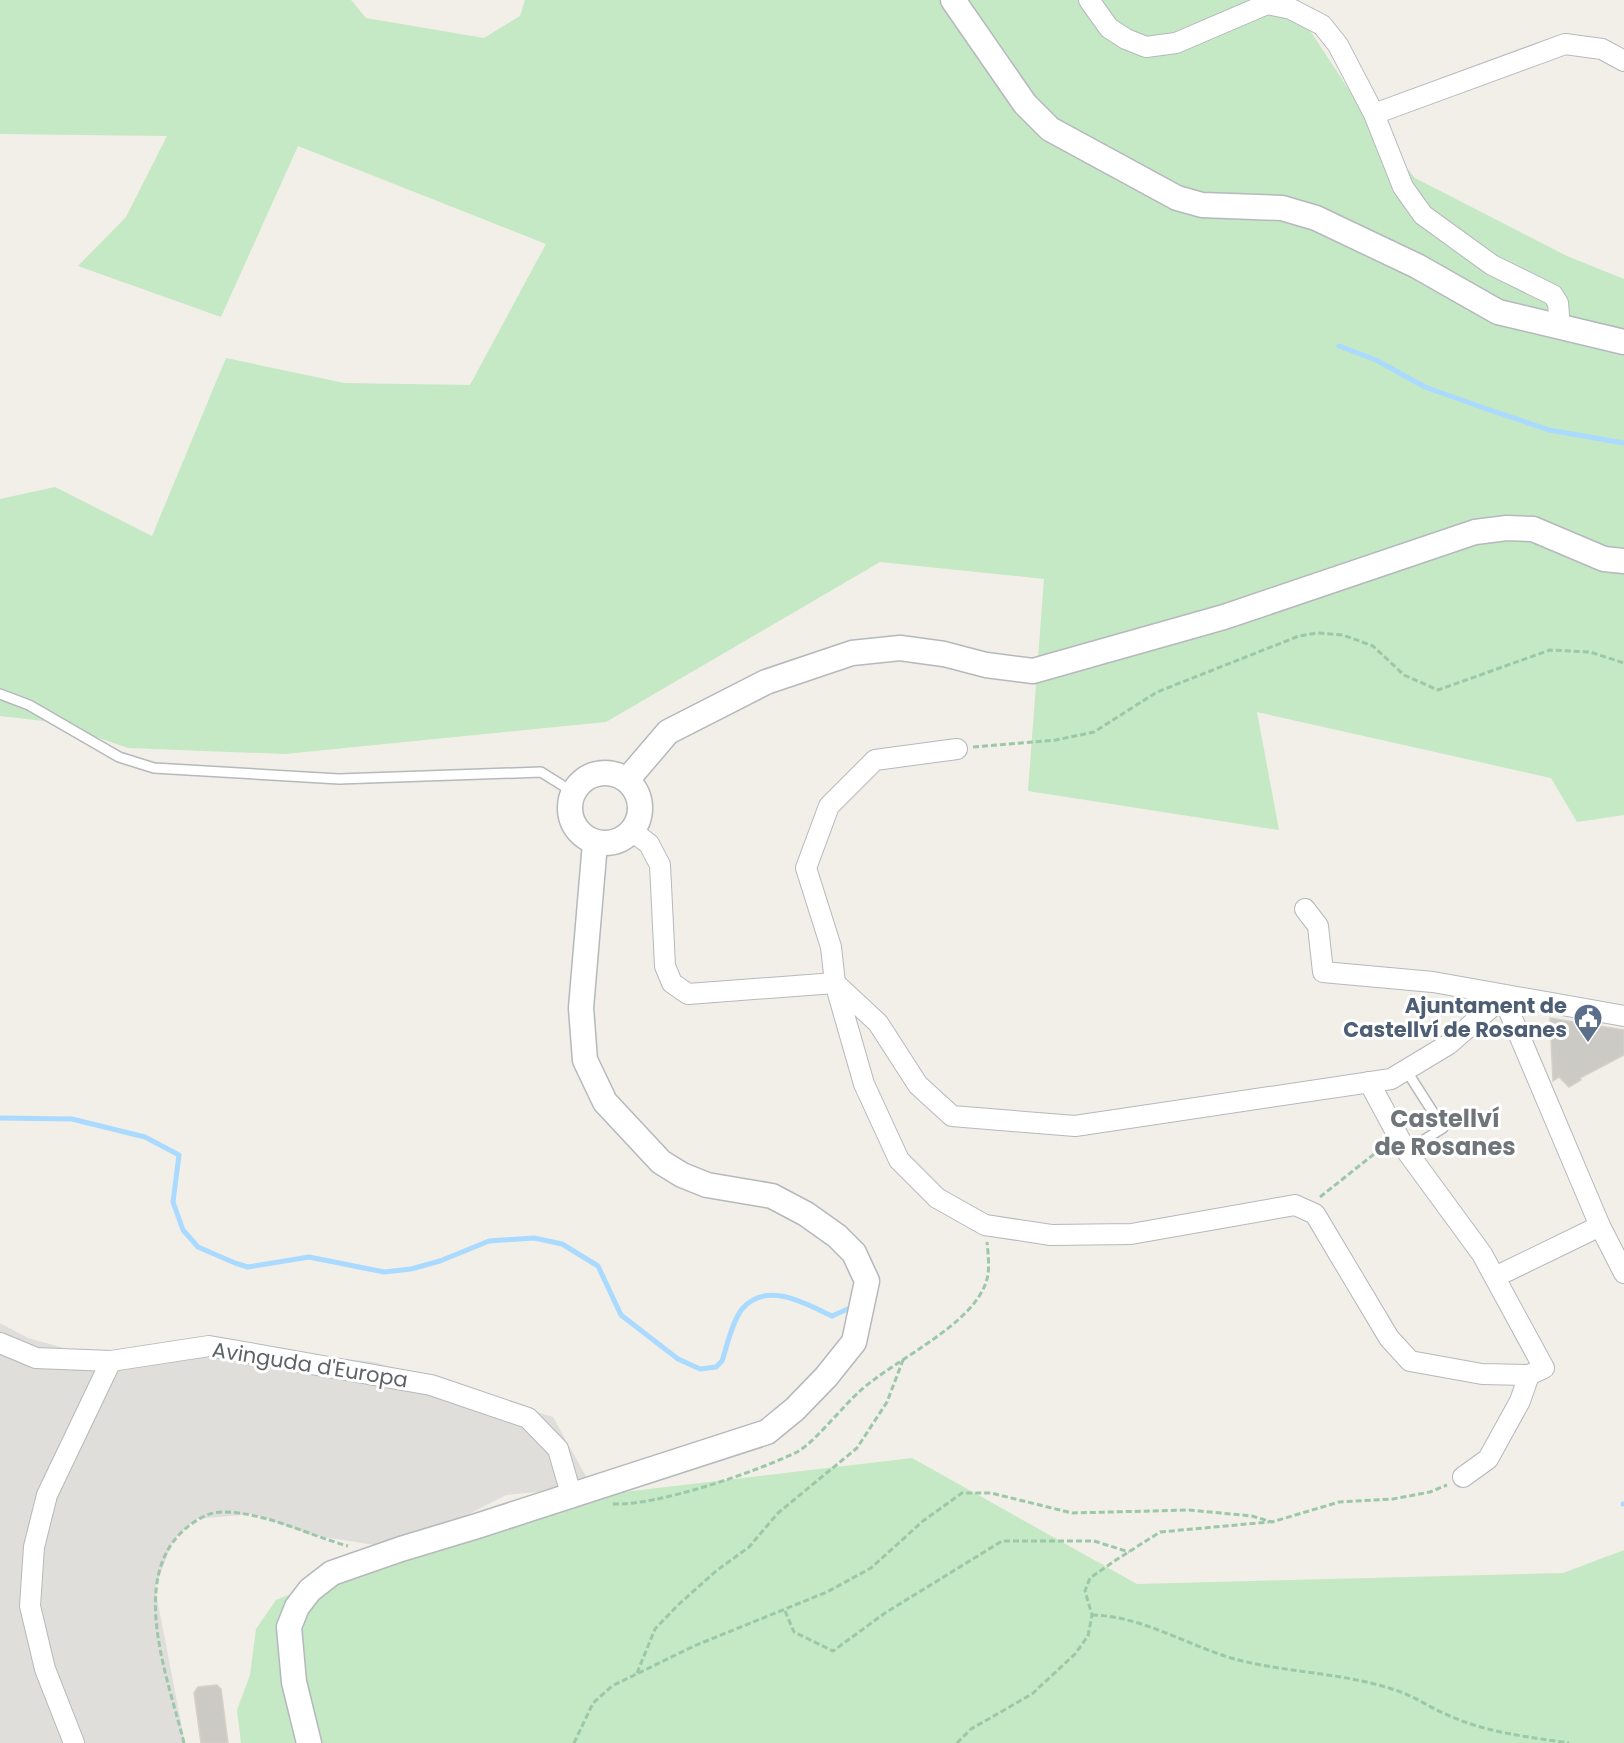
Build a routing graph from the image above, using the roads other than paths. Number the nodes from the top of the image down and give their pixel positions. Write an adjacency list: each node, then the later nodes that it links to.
1 (953, 0): 5 (street)
2 (1089, 0): 4 (street)
3 (1624, 61): 4 (street)
4 (1374, 114): 5 (street)
5 (1560, 327): 6 (street)
6 (1624, 342)
7 (1624, 561): 10 (street)
8 (0, 694): 11 (lane)
9 (957, 749): 15 (street)
10 (627, 780): 11 (street); 12 (street)
11 (573, 792): 13 (street)
12 (632, 831): 13 (street); 15 (street)
13 (595, 843): 28 (street)
14 (1305, 909): 16 (street)
15 (835, 982): 19 (street); 26 (street)
16 (1503, 997): 17 (street); 18 (street); 21 (street)
17 (1624, 1016)
18 (1406, 1070): 19 (street); 20 (lane)
19 (1369, 1082): 20 (street)
20 (1402, 1143): 23 (street)
21 (1600, 1226): 22 (street); 23 (street)
22 (1624, 1273)
23 (1496, 1277): 26 (street)
24 (0, 1343): 25 (street, Avinguda d'Europa)
25 (111, 1361): 28 (street, Avinguda d'Europa); 29 (street)
26 (1537, 1372): 27 (street)
27 (1463, 1478)
28 (571, 1494): 30 (street)
29 (74, 1743)
30 (309, 1743)

